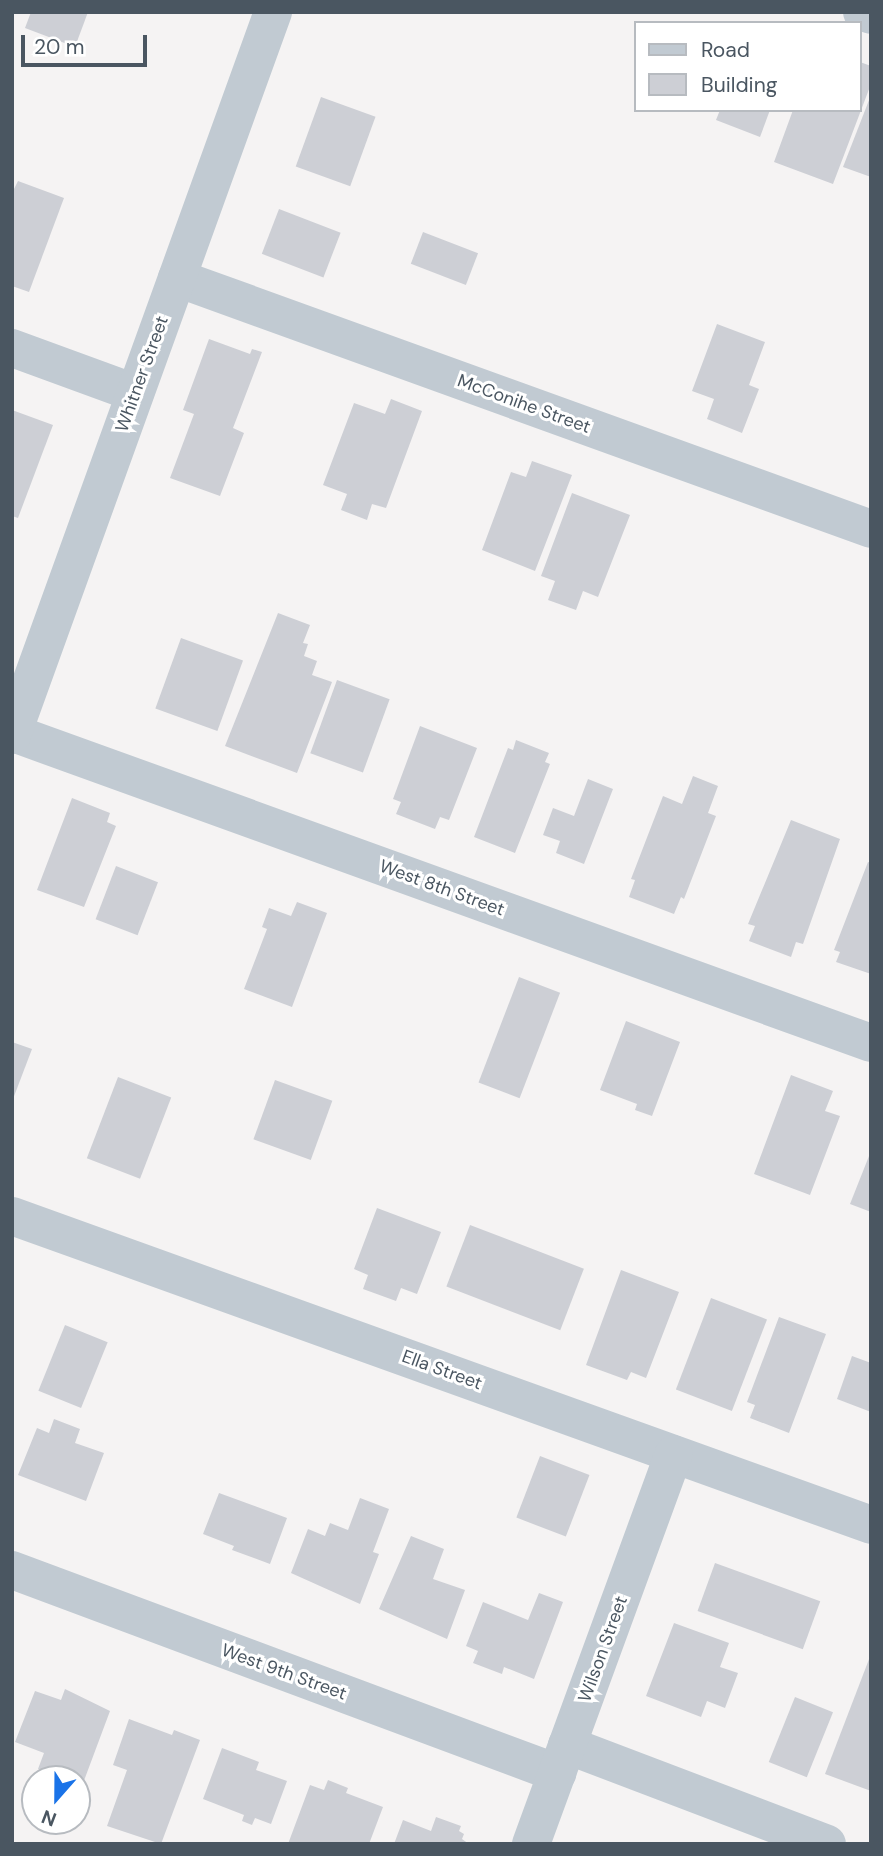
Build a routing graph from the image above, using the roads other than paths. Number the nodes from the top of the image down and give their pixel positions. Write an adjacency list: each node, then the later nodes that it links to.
1 (273, 12): 4 (street, Whitner Street)
2 (862, 12): 3 (street)
3 (871, 15)
4 (177, 278): 6 (street, Whitner Street); 7 (street, McConihe Street)
5 (12, 348): 6 (street)
6 (135, 393): 8 (street, Whitner Street)
7 (871, 529)
8 (13, 734): 9 (street, West 8th Street)
9 (871, 1042)
10 (12, 1216): 11 (street, Ella Street)
11 (674, 1454): 12 (street, Ella Street); 14 (street, Wilson Street)
12 (871, 1525)
13 (12, 1570): 14 (street, West 9th Street)
14 (562, 1759): 15 (street, Wilson Street); 16 (street, West 9th Street)
15 (531, 1844)
16 (827, 1844)

